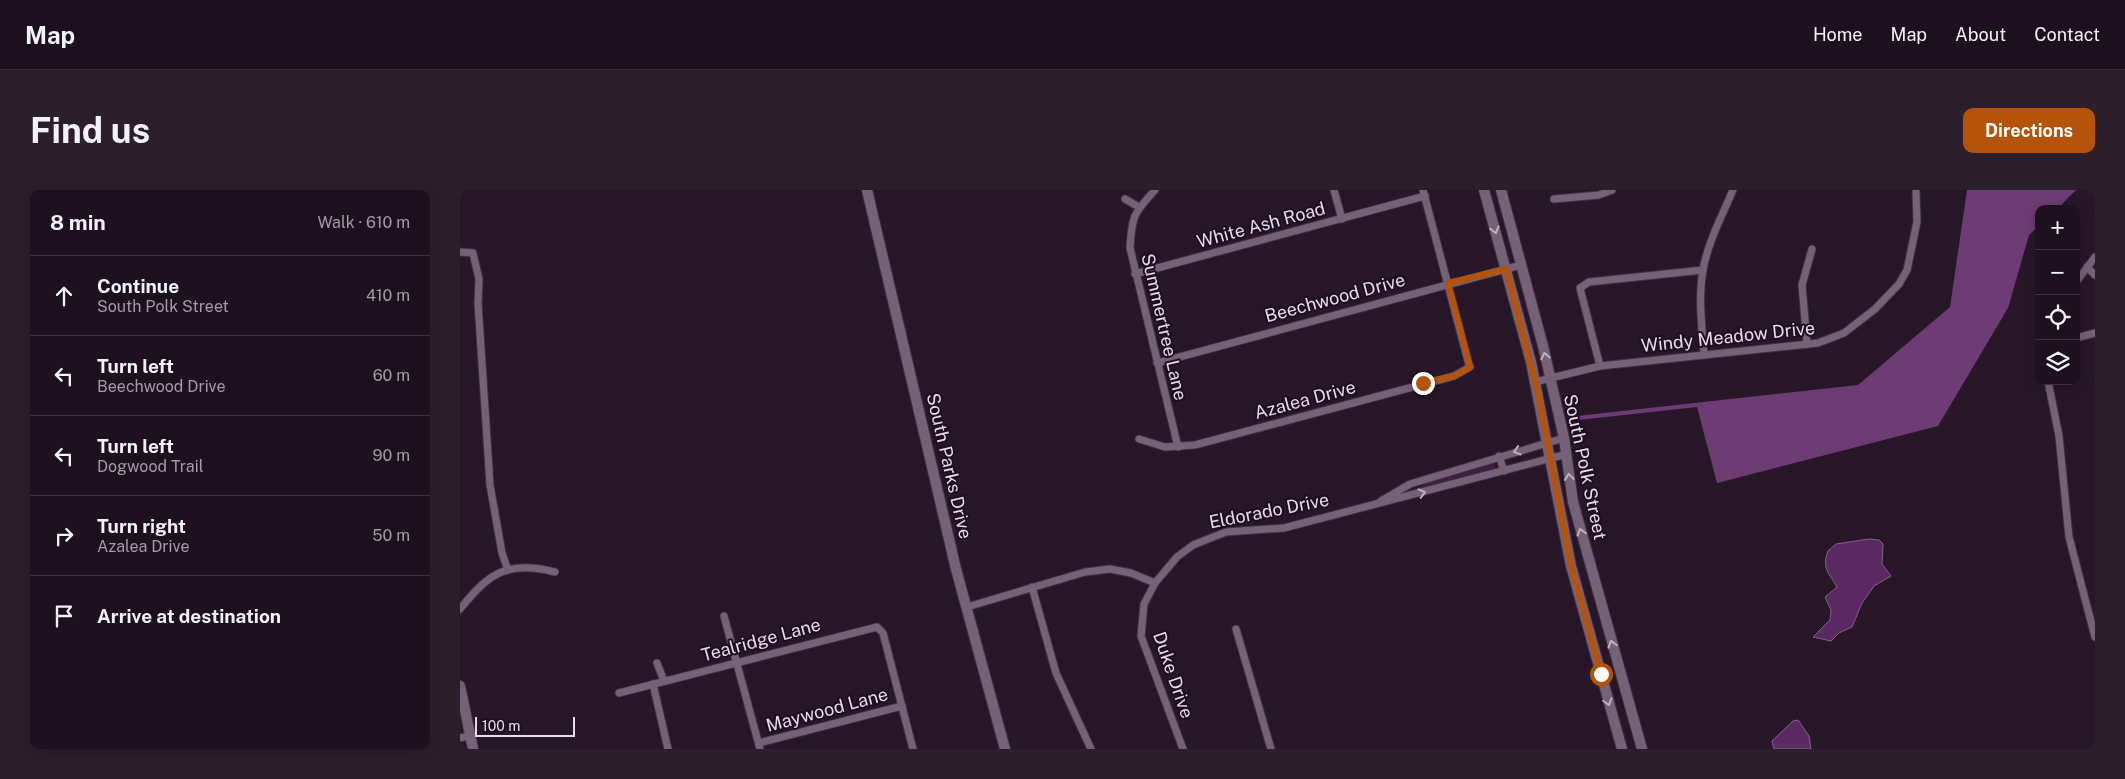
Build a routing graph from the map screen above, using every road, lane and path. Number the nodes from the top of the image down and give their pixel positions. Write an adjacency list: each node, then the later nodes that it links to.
1 (867, 190): 47 (main road, South Parks Drive)
2 (1155, 190): 12 (street, Summertree Lane)
3 (1334, 190): 13 (street)
4 (1484, 190): 19 (main road, South Polk Street, one-way to 19)
5 (1501, 190): 17 (main road, South Polk Street)
6 (1612, 190): 11 (street)
7 (1733, 190): 20 (street)
8 (1916, 190): 27 (street, Windy Meadow Drive)
9 (1424, 193): 13 (street, White Ash Road); 24 (street)
10 (1125, 199): 12 (street)
11 (1554, 199)
12 (1139, 208): 21 (street, Summertree Lane)
13 (1342, 219): 21 (street, White Ash Road)
14 (1812, 249): 27 (street)
15 (460, 252): 43 (street)
16 (2095, 257): 18 (street)
17 (1522, 264): 19 (street, Beechwood Drive); 31 (main road, South Polk Street, one-way to 17)
18 (2087, 267): 22 (street); 23 (street)
19 (1506, 269): 24 (street, Beechwood Drive); 32 (main road, South Polk Street)
20 (1703, 270): 28 (street); 30 (street)
21 (1135, 274): 29 (street, Summertree Lane)
22 (2095, 275)
23 (2080, 277)
24 (1448, 283): 29 (street, Beechwood Drive); 37 (street, Azalea Drive)
25 (2095, 333): 26 (street)
26 (2080, 337)
27 (1807, 344): 28 (street, Windy Meadow Drive)
28 (1704, 355): 30 (street, Windy Meadow Drive)
29 (1157, 363): 37 (street, Summertree Lane)
30 (1600, 366): 31 (street, Windy Meadow Drive)
31 (1550, 379): 32 (street, Windy Meadow Drive); 34 (main road, South Polk Street)
32 (1535, 382): 36 (main road, South Polk Street)
33 (2049, 385): 51 (street)
34 (1564, 438): 36 (street, Eldorado Drive); 38 (main road, South Polk Street)
35 (1139, 439): 37 (street, Azalea Drive)
36 (1546, 442): 39 (street, Eldorado Drive, one-way to 39); 40 (main road, South Polk Street)
37 (1178, 447)
38 (1567, 454): 40 (street, Eldorado Drive); 70 (main road, South Polk Street, one-way to 38)
39 (1499, 456): 41 (street); 42 (street, Eldorado Drive)
40 (1550, 458): 41 (street, Eldorado Drive); 69 (main road, South Polk Street, one-way to 69)
41 (1504, 471): 42 (street, Eldorado Drive, one-way to 41)
42 (1375, 504): 45 (street, Eldorado Drive)
43 (508, 570): 44 (street); 48 (street)
44 (555, 572)
45 (1155, 583): 46 (street); 67 (street, Duke Drive)
46 (1032, 587): 47 (street); 66 (street)
47 (967, 607): 65 (main road, South Parks Drive)
48 (460, 610)
49 (724, 616): 52 (street)
50 (1236, 628): 68 (street)
51 (2095, 637)
52 (737, 662): 54 (street, Tealridge Lane); 58 (street, Tealridge Lane); 61 (street)
53 (657, 663): 54 (street)
54 (664, 681): 55 (street, Tealridge Lane)
55 (653, 684): 57 (street, Tealridge Lane); 63 (street)
56 (460, 686): 59 (main road)
57 (619, 693)
58 (902, 706): 61 (street, Maywood Lane); 64 (street)
59 (472, 735): 60 (street); 62 (main road)
60 (460, 738)
61 (760, 746)
62 (474, 749)
63 (668, 749)
64 (913, 749)
65 (1005, 749)
66 (1091, 749)
67 (1183, 749)
68 (1271, 749)
69 (1622, 749)
70 (1642, 749)

